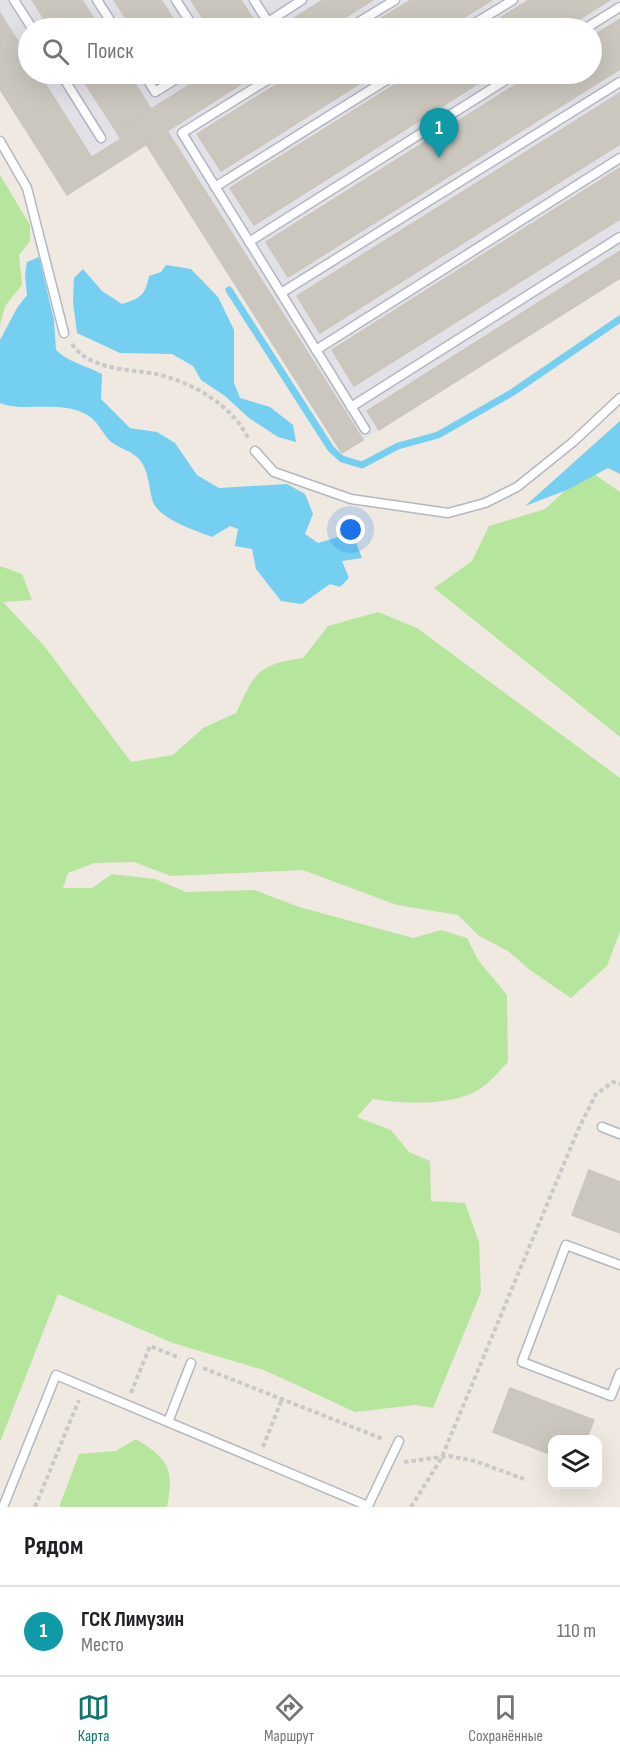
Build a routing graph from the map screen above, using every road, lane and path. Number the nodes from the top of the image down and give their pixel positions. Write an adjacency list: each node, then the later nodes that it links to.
1 (14, 0): 9 (lane)
2 (98, 0): 10 (lane)
3 (176, 0): 11 (lane)
4 (254, 0): 12 (lane)
5 (302, 0): 13 (lane)
6 (394, 0): 14 (lane)
7 (513, 0): 15 (lane)
8 (620, 7): 16 (lane)
9 (26, 18)
10 (109, 18)
11 (188, 18)
12 (265, 18)
13 (274, 18)
14 (365, 18)
15 (483, 18)
16 (602, 18)
17 (620, 82): 30 (lane)
18 (67, 84): 24 (lane)
19 (150, 84): 20 (lane)
20 (168, 84)
21 (261, 84): 27 (lane)
22 (380, 84): 27 (lane)
23 (499, 84): 29 (lane)
24 (101, 138)
25 (0, 141): 31 (lane)
26 (620, 158): 32 (lane)
27 (215, 187): 29 (lane)
28 (620, 237): 34 (lane)
29 (249, 242): 30 (lane)
30 (281, 293): 32 (lane)
31 (64, 333): 36 (path)
32 (316, 350): 34 (lane)
33 (620, 398): 36 (lane)
34 (351, 406): 35 (lane)
35 (366, 429)
36 (255, 451)
37 (620, 1084): 49 (path)
38 (602, 1127): 39 (lane)
39 (620, 1134)
40 (620, 1265): 42 (lane)
41 (191, 1363): 43 (path); 45 (path); 46 (lane)
42 (620, 1374)
43 (282, 1399): 47 (path); 50 (path)
44 (89, 1404): 55 (path)
45 (126, 1405): 46 (lane); 54 (lane)
46 (168, 1422): 50 (lane)
47 (371, 1434)
48 (399, 1441): 51 (lane)
49 (441, 1459): 51 (path); 52 (path); 56 (path)
50 (258, 1460): 53 (lane)
51 (388, 1460): 53 (lane)
52 (524, 1479)
53 (370, 1506)
54 (3, 1507)
55 (35, 1507)
56 (411, 1507)

